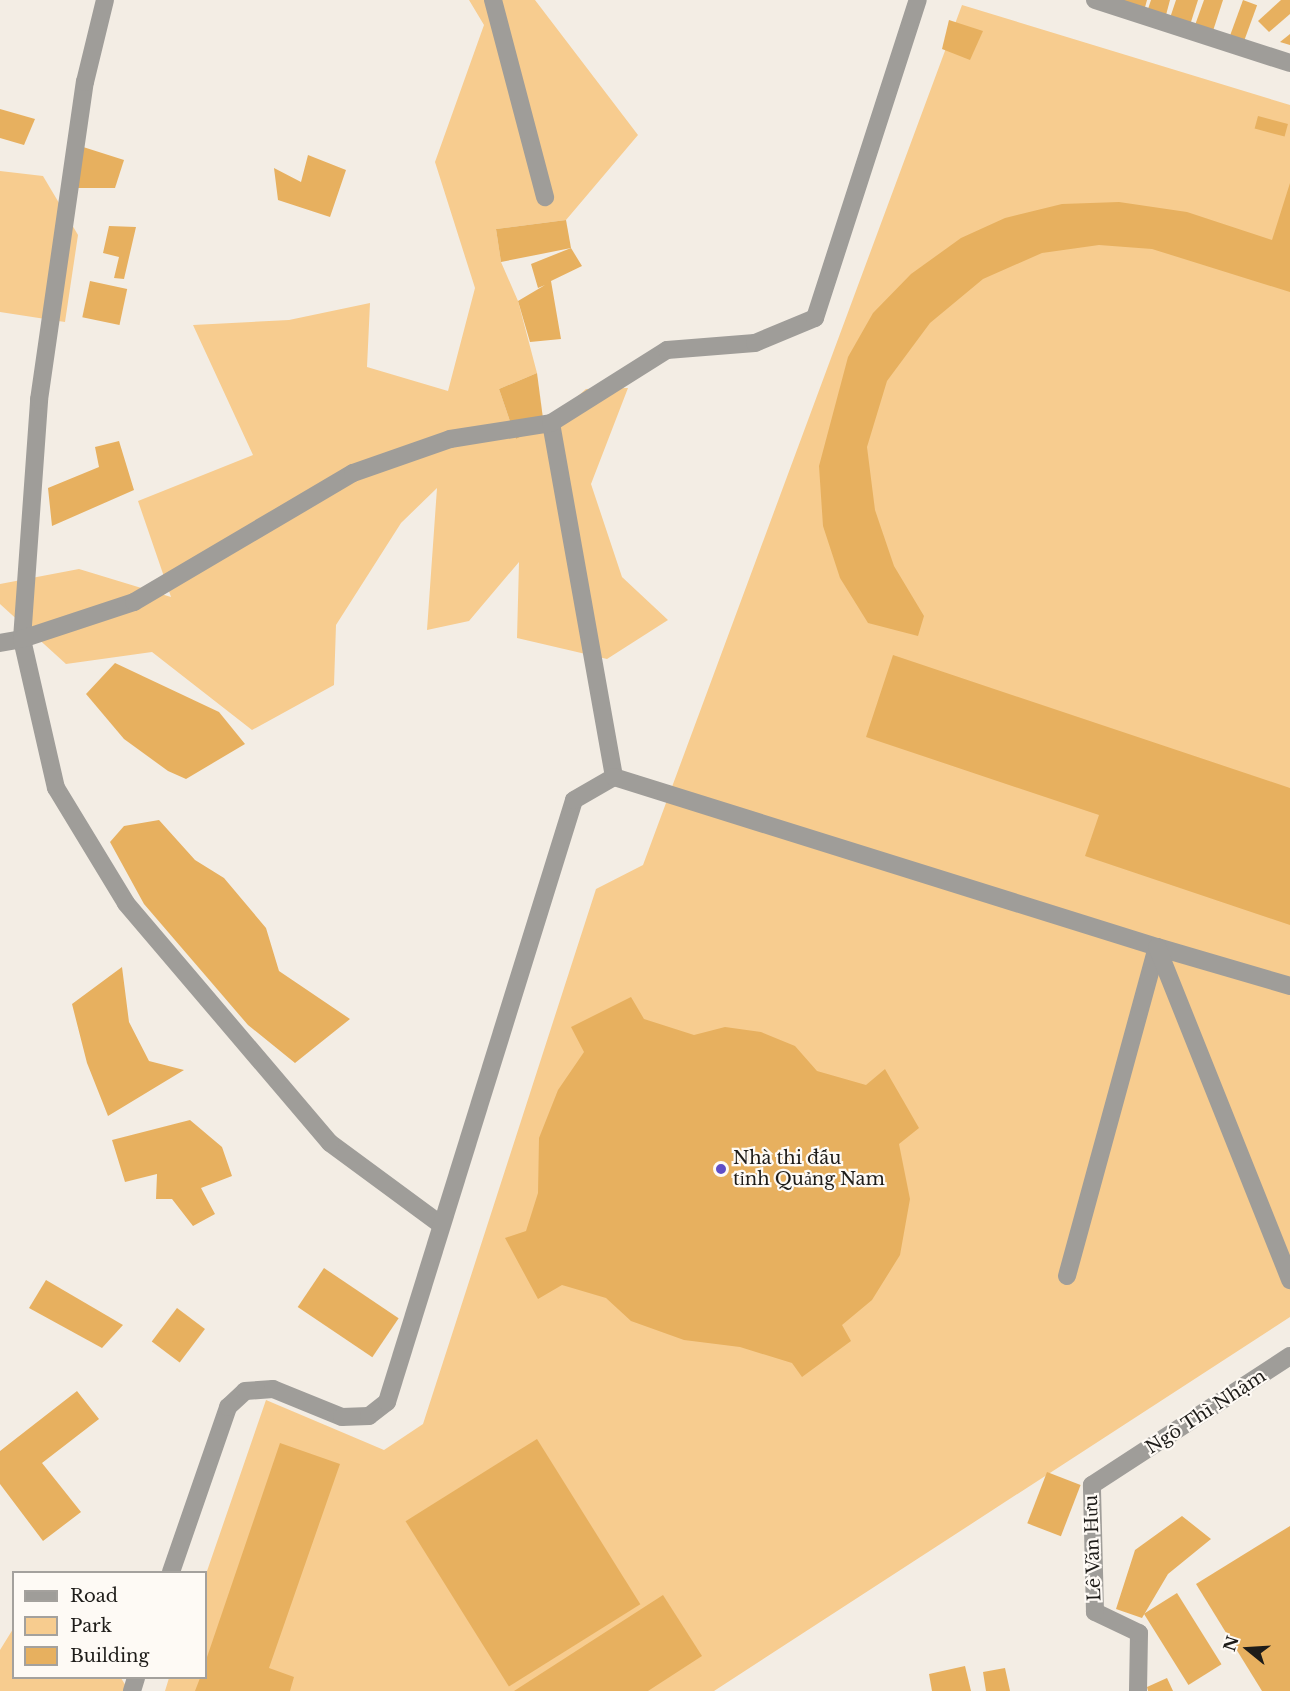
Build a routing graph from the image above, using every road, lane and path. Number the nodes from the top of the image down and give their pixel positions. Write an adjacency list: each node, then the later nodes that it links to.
1 (105, 0): 8 (street)
2 (493, 0): 6 (street)
3 (918, 0): 7 (street)
4 (1095, 0): 5 (street)
5 (1290, 63)
6 (546, 196)
7 (551, 423): 8 (street); 10 (street)
8 (22, 639): 9 (street); 13 (street)
9 (0, 643)
10 (614, 777): 11 (street); 13 (street)
11 (1157, 947): 12 (street); 14 (street); 15 (street)
12 (1290, 986)
13 (440, 1224): 18 (street)
14 (1067, 1276)
15 (1290, 1280)
16 (1290, 1356): 17 (street, Ngô Thì Nhậm)
17 (1092, 1485): 19 (street, Lê Văn Hưu)
18 (171, 1571)
19 (1138, 1691)

